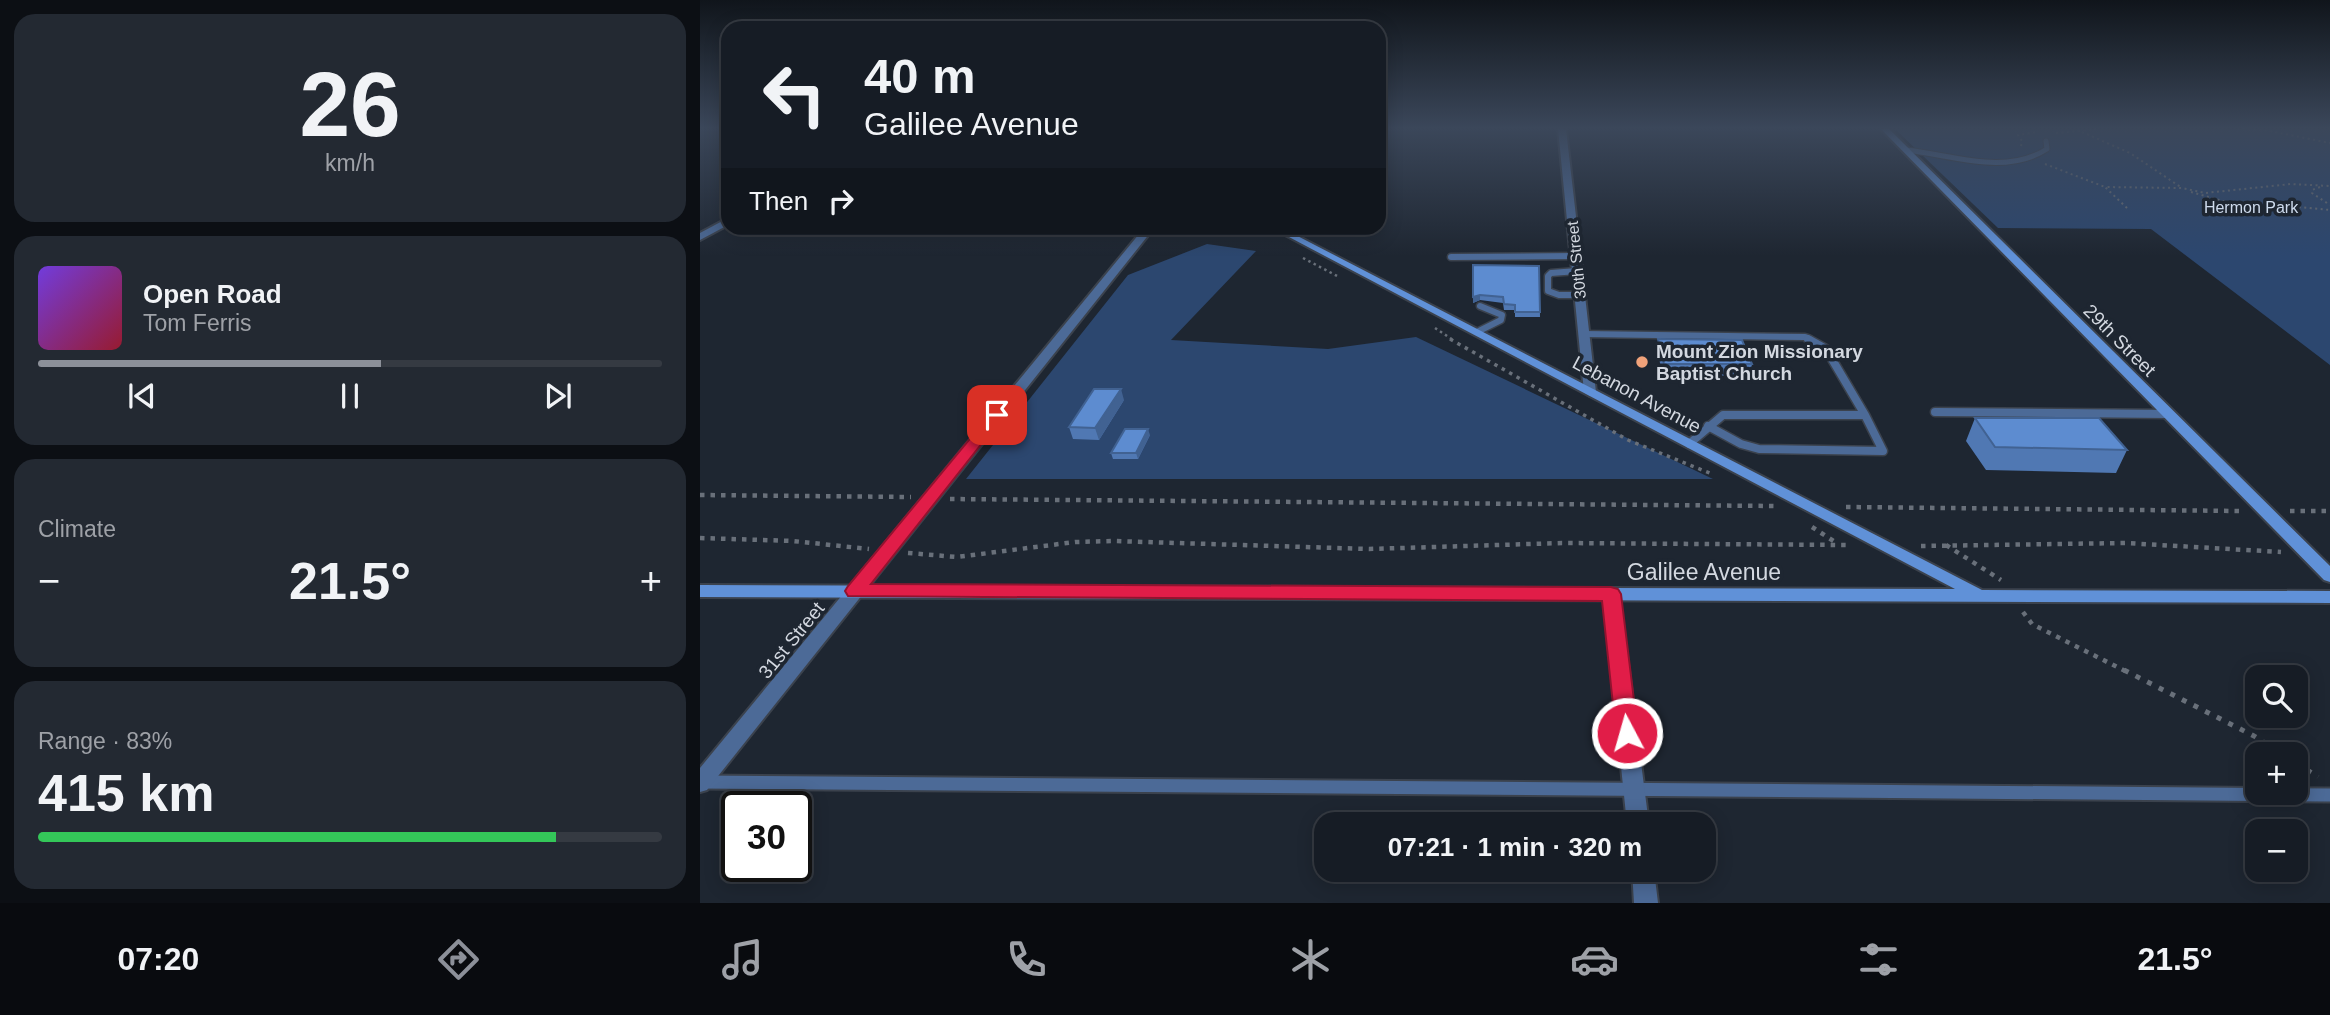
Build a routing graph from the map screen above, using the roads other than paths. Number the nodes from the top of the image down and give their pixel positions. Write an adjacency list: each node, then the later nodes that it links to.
1 (1567, 171): 7 (street, 30th Street)
2 (1927, 171): 16 (street, 29th Street)
3 (721, 225): 6 (street)
4 (1143, 235): 22 (street, 31st Street)
5 (1290, 235): 12 (street, Lebanon Avenue)
6 (700, 237)
7 (1576, 256): 8 (lane); 9 (street, 30th Street)
8 (1451, 257)
9 (1577, 271): 10 (street, 30th Street); 10 (lane)
10 (1580, 295): 13 (street, 30th Street)
11 (1480, 306): 12 (lane)
12 (1477, 332): 14 (street, Lebanon Avenue)
13 (1584, 334): 14 (street, 30th Street); 17 (lane)
14 (1590, 392): 19 (street, Lebanon Avenue)
15 (1935, 412): 16 (lane)
16 (2168, 414): 20 (street, 29th Street)
17 (1865, 415): 18 (lane); 18 (lane)
18 (1708, 426): 19 (lane)
19 (1689, 443): 24 (street, Lebanon Avenue)
20 (2330, 576)
21 (700, 591): 22 (street, Galilee Avenue)
22 (855, 591): 23 (street, Galilee Avenue); 26 (street, 31st Street)
23 (1611, 594): 24 (street, Galilee Avenue); 27 (street)
24 (1980, 595): 25 (street, Galilee Avenue)
25 (2330, 597)
26 (700, 783): 27 (lane)
27 (1633, 788): 28 (lane); 29 (street)
28 (2330, 795)
29 (1636, 812)
30 (1644, 882): 31 (street)
31 (1646, 903)

